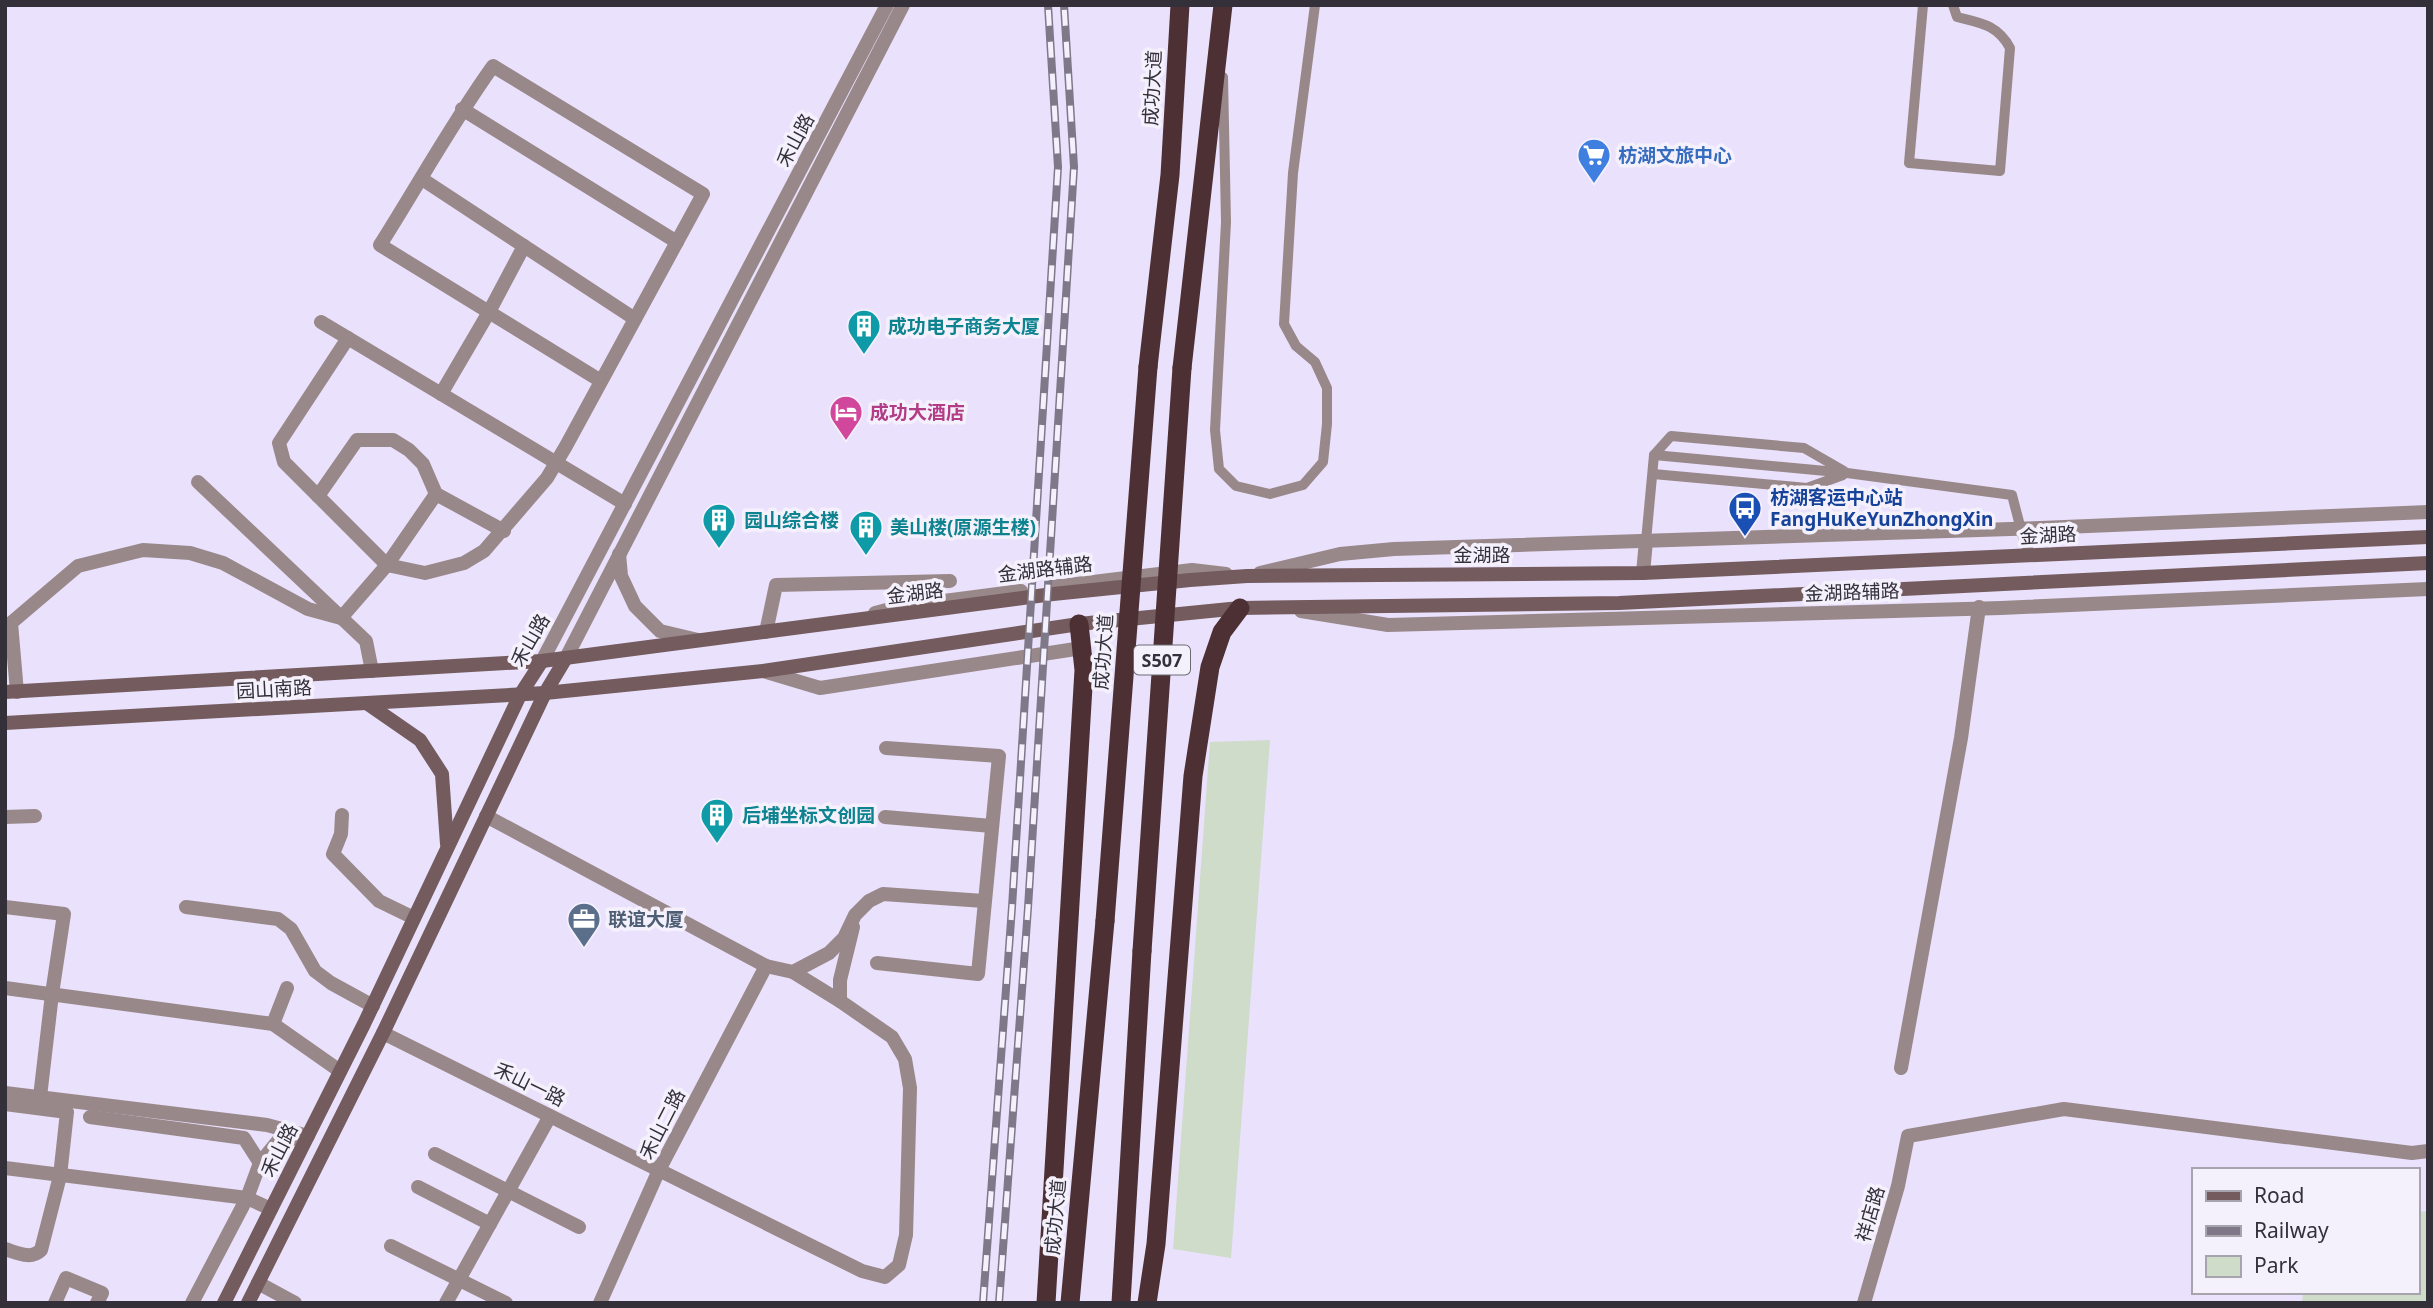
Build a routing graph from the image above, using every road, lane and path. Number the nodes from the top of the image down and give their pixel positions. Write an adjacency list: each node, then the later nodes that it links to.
1 (887, 5): 25 (street, 禾山路)
2 (903, 5): 31 (street, 禾山路)
3 (1180, 5): 114 (highway, 成功大道 / S507, bridge)
4 (1315, 5): 7 (lane)
5 (1923, 5): 6 (lane)
6 (1953, 5)
7 (1222, 10): 115 (highway, S507, bridge)
8 (462, 109): 9 (street); 10 (street); 10 (street)
9 (422, 178): 11 (street); 12 (street)
10 (677, 242): 13 (street)
11 (524, 246): 12 (street); 13 (street)
12 (489, 312): 16 (street); 17 (street)
13 (635, 319): 16 (street)
14 (321, 322): 15 (street)
15 (348, 338): 17 (street); 24 (street)
16 (601, 381): 19 (street)
17 (441, 394): 19 (street)
18 (1654, 455): 20 (lane); 20 (lane); 21 (lane)
19 (556, 463): 25 (street); 28 (street)
20 (1847, 473): 21 (lane); 27 (lane)
21 (1653, 474): 30 (lane)
22 (198, 482): 43 (street)
23 (436, 494): 24 (street); 28 (street); 34 (street)
24 (318, 496): 34 (street)
25 (625, 504): 49 (street, 禾山路)
26 (2428, 512): 27 (street)
27 (2021, 529): 30 (street); 32 (lane)
28 (504, 530): 34 (street)
29 (2428, 537): 32 (main road, 金湖路)
30 (1646, 541): 35 (street); 36 (street)
31 (619, 554): 46 (street); 48 (street, 禾山路)
32 (2031, 555): 35 (main road, 金湖路)
33 (2428, 563): 39 (main road)
34 (387, 565): 43 (street)
35 (1643, 573): 36 (main road, 金湖路)
36 (1247, 576): 45 (main road, 金湖路)
37 (950, 581): 45 (street)
38 (2428, 589): 40 (street, 金湖路辅路)
39 (1279, 607): 40 (street, 金湖路辅路); 41 (main road)
40 (1979, 607): 80 (street)
41 (1240, 608): 44 (main road); 116 (highway)
42 (8, 618): 43 (street); 52 (street)
43 (341, 618): 50 (street)
44 (1079, 624): 47 (highway); 51 (main road)
45 (766, 632): 46 (main road, 金湖路)
46 (700, 640): 48 (main road, 金湖路)
47 (1082, 648): 51 (street); 113 (highway)
48 (566, 658): 49 (main road, 金湖路); 53 (main road, 禾山路)
49 (542, 661): 50 (main road, 园山南路); 54 (main road, 禾山路)
50 (372, 671): 52 (main road, 园山南路)
51 (763, 671): 53 (main road)
52 (11, 692)
53 (545, 693): 54 (main road, 园山南路); 60 (main road, 禾山路)
54 (520, 695): 55 (main road, 园山南路); 64 (main road, 禾山路)
55 (368, 704): 56 (main road, 园山南路); 64 (main road)
56 (5, 723)
57 (886, 748): 63 (street)
58 (342, 815): 69 (street)
59 (35, 816): 61 (street)
60 (486, 816): 71 (street); 79 (main road, 禾山路)
61 (5, 817)
62 (885, 817): 63 (street)
63 (992, 826): 65 (street)
64 (447, 848): 69 (main road, 禾山路)
65 (984, 901): 68 (street); 70 (street)
66 (5, 907): 75 (street)
67 (186, 907): 77 (street)
68 (855, 915): 72 (street); 76 (street)
69 (414, 918): 77 (main road, 禾山路)
70 (877, 963)
71 (766, 966): 72 (street); 92 (street, 禾山二路)
72 (793, 972): 76 (street)
73 (5, 988): 75 (street)
74 (287, 988): 78 (street)
75 (52, 994): 78 (street); 83 (street)
76 (840, 1001): 92 (street, 禾山一路)
77 (373, 1006): 81 (main road, 禾山路)
78 (272, 1024): 81 (street)
79 (383, 1033): 85 (street, 禾山一路); 103 (main road, 禾山路)
80 (1901, 1068)
81 (340, 1071): 87 (main road, 禾山路)
82 (5, 1093): 83 (street)
83 (40, 1097): 87 (street)
84 (5, 1104): 93 (street)
85 (550, 1116): 92 (street, 禾山一路); 95 (street)
86 (90, 1117): 90 (street)
87 (308, 1136): 90 (street); 97 (main road, 禾山路)
88 (2428, 1151): 117 (street, 祥店路)
89 (435, 1154): 95 (street)
90 (260, 1163): 96 (street)
91 (5, 1168): 93 (street)
92 (659, 1170): 112 (street, 禾山二路)
93 (60, 1176): 96 (street); 101 (street)
94 (418, 1187): 98 (street)
95 (508, 1191): 98 (street); 99 (street)
96 (247, 1198): 97 (street); 106 (street)
97 (271, 1209): 107 (main road, 禾山路)
98 (490, 1224): 102 (street)
99 (579, 1227)
100 (391, 1246): 102 (street)
101 (5, 1249)
102 (459, 1280): 110 (street); 111 (street)
103 (258, 1283): 108 (main road, 禾山路); 109 (street)
104 (55, 1303): 105 (street)
105 (97, 1303)
106 (192, 1303)
107 (223, 1303)
108 (248, 1303)
109 (295, 1303)
110 (446, 1303)
111 (506, 1303)
112 (600, 1303)
113 (1046, 1303)
114 (1070, 1303)
115 (1121, 1303)
116 (1147, 1303)
117 (1864, 1303)

